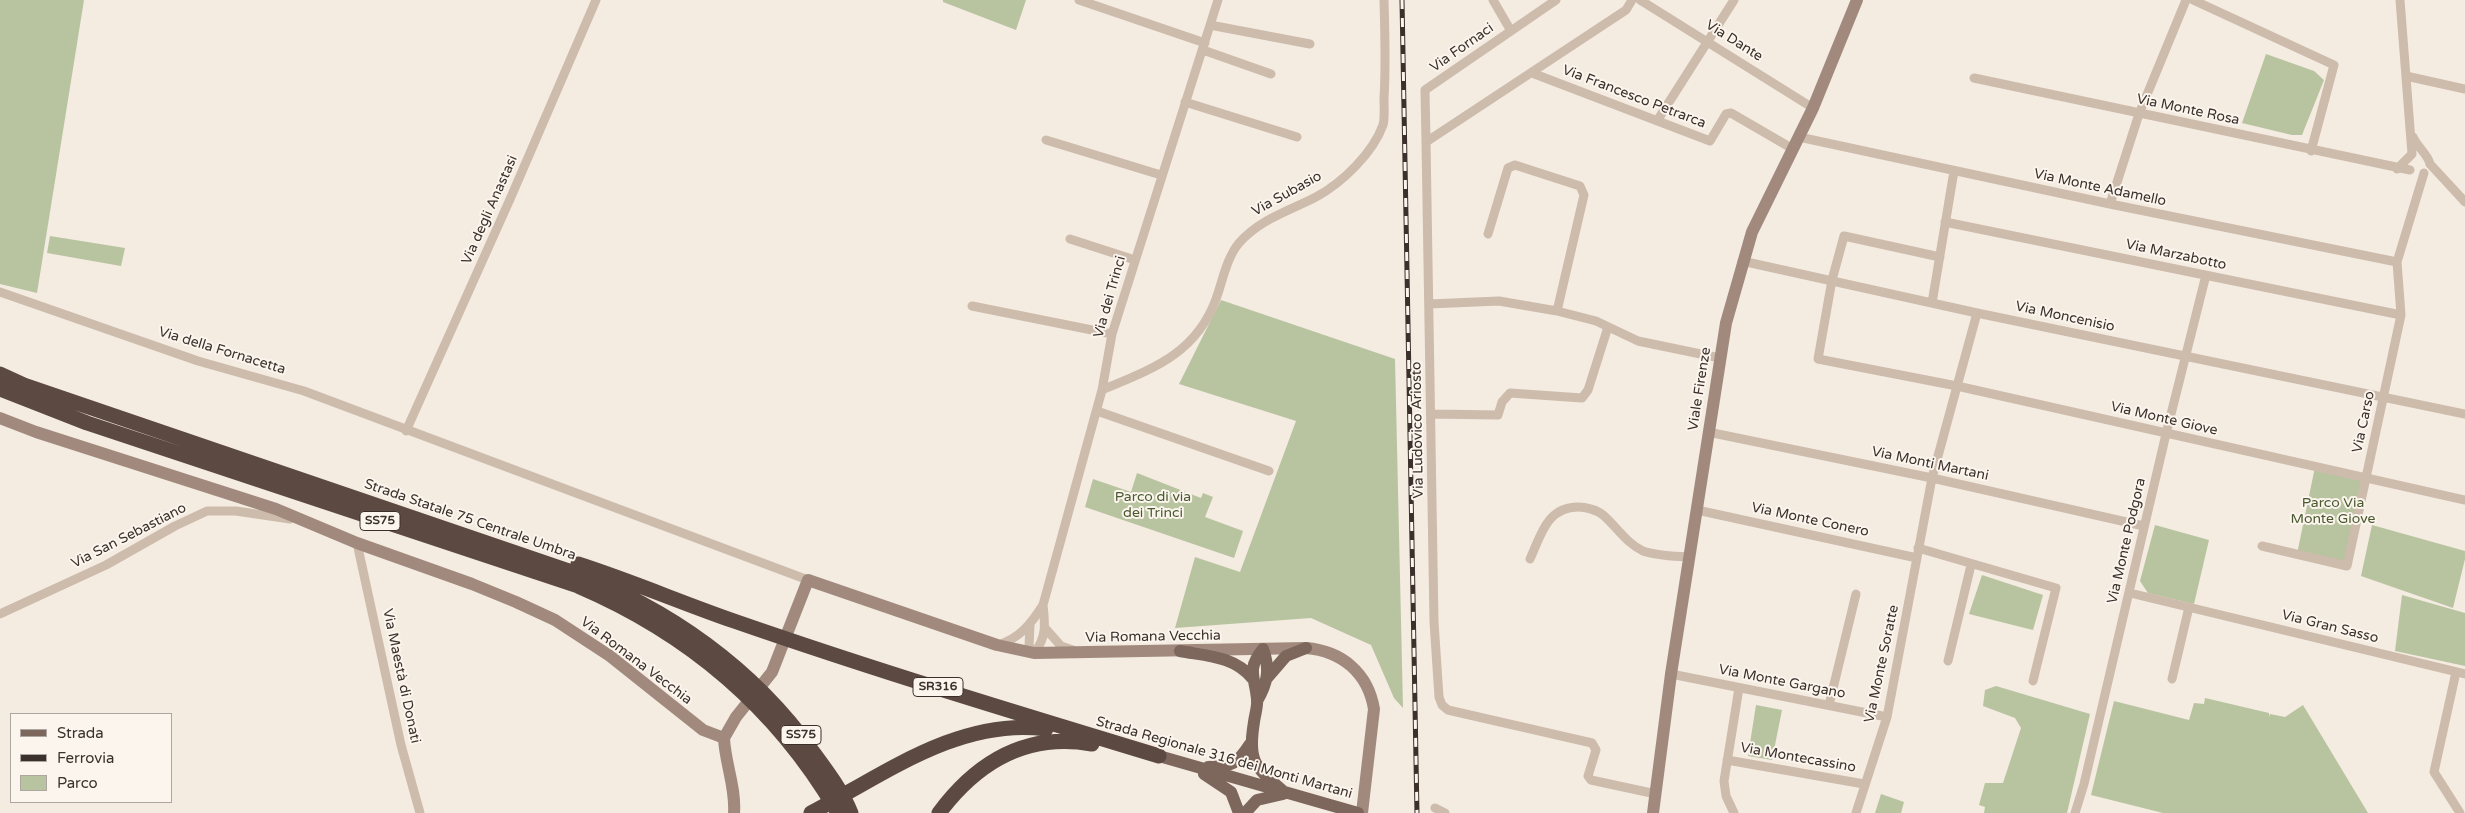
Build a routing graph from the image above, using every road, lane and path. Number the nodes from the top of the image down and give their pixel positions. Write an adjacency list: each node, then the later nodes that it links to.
1 (596, 0): 75 (street, Via degli Anastasi)
2 (1078, 0): 18 (street)
3 (1218, 0): 14 (street, Via dei Trinci)
4 (1384, 0): 69 (street, Via Subasio)
5 (1493, 0): 15 (street)
6 (1556, 0): 15 (street, Via Fornaci)
7 (1632, 0): 19 (street)
8 (1640, 0): 16 (street, Via Dante)
9 (1734, 0): 16 (street)
10 (1857, 0): 25 (street, Viale Firenze)
11 (2186, 0): 26 (street)
12 (2193, 0): 33 (street)
13 (2400, 0): 21 (street)
14 (1210, 25): 17 (street); 18 (street, Via dei Trinci)
15 (1511, 31): 31 (street, Via Fornaci)
16 (1708, 41): 25 (street, Via Dante); 27 (street)
17 (1310, 44)
18 (1204, 46): 20 (street); 24 (street, Via dei Trinci)
19 (1532, 73): 27 (street, Via Francesco Petrarca); 31 (street)
20 (1271, 74)
21 (2406, 76): 23 (street); 28 (street)
22 (1974, 78): 26 (street, Via Monte Rosa)
23 (2465, 88)
24 (1185, 102): 29 (street); 41 (street, Via dei Trinci)
25 (1813, 108): 32 (street, Viale Firenze)
26 (2139, 114): 33 (street, Via Monte Rosa); 45 (street)
27 (1657, 121): 32 (street, Via Francesco Petrarca)
28 (2410, 130): 34 (street); 35 (street)
29 (1297, 137)
30 (1046, 140): 41 (street)
31 (1426, 142): 57 (street, Via Ludovico Ariosto)
32 (1796, 143): 38 (street, Via Monte Adamello); 51 (street, Viale Firenze)
33 (2311, 151): 37 (street, Via Monte Rosa)
34 (2422, 152): 35 (street); 36 (street)
35 (2410, 157): 37 (street); 39 (street)
36 (2430, 164): 40 (street); 42 (street)
37 (2397, 169): 39 (street, Via Monte Rosa)
38 (1954, 171): 45 (street, Via Monte Adamello); 46 (street)
39 (2412, 172): 40 (street); 43 (street, Via Carso)
40 (2424, 173): 43 (street, Via Carso)
41 (1161, 175): 50 (street, Via dei Trinci)
42 (2461, 192): 44 (street)
43 (2416, 198): 52 (street, Via Carso)
44 (2465, 202)
45 (2110, 204): 52 (street, Via Monte Adamello)
46 (1946, 222): 49 (street); 53 (street, Via Marzabotto)
47 (1488, 234): 59 (street)
48 (1070, 239): 50 (street)
49 (1940, 257): 54 (street); 56 (street)
50 (1134, 260): 63 (street, Via dei Trinci)
51 (1742, 261): 54 (street, Via Moncenisio); 65 (street, Viale Firenze)
52 (2397, 262): 61 (street, Via Carso)
53 (2206, 275): 61 (street, Via Marzabotto); 64 (street, Via Monte Podgora)
54 (1832, 280): 56 (street, Via Moncenisio); 67 (street, Via Monte Giove)
55 (0, 292): 75 (street, Via della Fornacetta)
56 (1932, 302): 60 (street, Via Moncenisio)
57 (1429, 304): 59 (street); 72 (street, Via Ludovico Ariosto)
58 (972, 306): 63 (street)
59 (1557, 311): 62 (street)
60 (1977, 313): 64 (street, Via Moncenisio); 67 (street)
61 (2400, 315): 70 (street, Via Carso)
62 (1608, 326): 65 (street); 72 (street)
63 (1112, 334): 69 (street, Via dei Trinci)
64 (2185, 356): 70 (street, Via Moncenisio); 77 (street, Via Monte Podgora)
65 (1720, 358): 76 (street, Viale Firenze)
66 (0, 374): 88 (highway, Strada Statale 75 Centrale Umbra / SS75)
67 (1957, 386): 77 (street, Via Monte Giove); 79 (street)
68 (0, 389): 114 (highway, Strada Statale 75 Centrale Umbra / SS75)
69 (1102, 390): 71 (street, Via dei Trinci)
70 (2383, 396): 73 (street, Via Moncenisio); 80 (street, Via Carso)
71 (1097, 411): 78 (street); 96 (street, Via dei Trinci)
72 (1431, 414): 129 (street, Via Ludovico Ariosto)
73 (2465, 414)
74 (0, 418): 83 (street, Via Romana Vecchia)
75 (406, 431): 93 (street, Via Romana Vecchia)
76 (1708, 432): 79 (street, Via Monti Martani); 82 (street, Viale Firenze)
77 (2166, 434): 80 (street, Via Monte Giove); 84 (street, Via Monte Podgora)
78 (1269, 471)
79 (1932, 478): 84 (street, Via Monti Martani); 87 (street, Via Monte Soratte)
80 (2366, 478): 81 (street, Via Monte Giove); 86 (street, Via Carso)
81 (2465, 500)
82 (1697, 510): 89 (street, Viale Firenze); 90 (street, Via Monte Conero)
83 (306, 522): 85 (street, Via Romana Vecchia); 98 (street, Via San Sebastiano)
84 (2144, 526): 94 (street, Via Monte Podgora)
85 (357, 543): 121 (street, Via Romana Vecchia); 133 (street, Via Maestà di Donati)
86 (2262, 546)
87 (1918, 548): 90 (street, Via Monte Soratte); 92 (street)
88 (506, 549): 114 (highway, Strada Statale 75 Centrale Umbra / SS75); 120 (highway, SR316)
89 (1689, 557): 91 (street); 109 (street, Viale Firenze)
90 (1917, 558): 119 (street, Via Monte Soratte)
91 (1530, 559)
92 (1970, 564): 107 (street); 113 (street)
93 (808, 580): 101 (street, Via Romana Vecchia); 121 (street)
94 (2130, 593): 97 (street, Via Gran Sasso); 143 (street, Via Monte Podgora)
95 (1856, 594): 118 (street)
96 (1043, 605): 99 (street, Via dei Trinci); 100 (street, Via dei Trinci)
97 (2189, 607): 108 (street, Via Gran Sasso); 112 (street)
98 (0, 614)
99 (1030, 625): 101 (street, Via dei Trinci); 105 (street)
100 (1045, 628): 105 (street, Via dei Trinci); 106 (street)
101 (997, 645): 105 (street, Via Romana Vecchia)
102 (1306, 648): 103 (street, Via Romana Vecchia); 111 (main road); 132 (street, Via Romana Vecchia)
103 (1263, 649): 104 (street, Via Romana Vecchia); 110 (main road); 111 (main road)
104 (1180, 651): 106 (street, Via Romana Vecchia); 110 (main road)
105 (1034, 653): 106 (street, Via Romana Vecchia)
106 (1080, 653)
107 (1948, 661)
108 (2461, 673): 144 (street)
109 (1671, 674): 115 (street, Via Monte Gargano); 129 (street, Viale Firenze)
110 (1252, 678): 116 (main road)
111 (1267, 678): 116 (main road)
112 (2172, 679)
113 (2033, 682)
114 (745, 684): 117 (highway, Strada Statale 75 Centrale Umbra / SS75)
115 (1739, 688): 118 (street, Via Monte Gargano); 124 (street)
116 (1257, 700): 122 (main road)
117 (762, 701): 127 (highway, Strada Statale 75 Centrale Umbra / SS75); 127 (highway, Strada Statale 75 Centrale Umbra / SS75)
118 (1829, 705): 119 (street, Via Monte Gargano)
119 (1887, 717): 126 (street, Via Monte Soratte)
120 (1082, 734): 123 (highway, Strada Regionale 316 dei Monti Martani / SR316); 135 (highway, SR316)
121 (724, 738): 134 (street)
122 (1250, 744): 125 (main road); 128 (main road)
123 (1159, 756): 125 (main road, Strada Regionale 316 dei Monti Martani / SR316); 137 (highway, SR316)
124 (1727, 760): 126 (street, Via Montecassino); 141 (street)
125 (1194, 767): 128 (main road, Strada Regionale 316 dei Monti Martani / SR316); 138 (main road)
126 (1864, 784): 142 (street, Via Monte Soratte)
127 (824, 785): 131 (highway, Strada Statale 75 Centrale Umbra / SS75); 136 (highway)
128 (1285, 793): 132 (main road, Strada Regionale 316 dei Monti Martani / SR316); 139 (main road)
129 (1655, 807)
130 (1435, 808): 140 (street)
131 (844, 811)
132 (1357, 812)
133 (420, 813)
134 (734, 813)
135 (811, 813)
136 (829, 813)
137 (939, 813)
138 (1239, 813)
139 (1245, 813)
140 (1445, 813)
141 (1734, 813)
142 (1856, 813)
143 (2075, 813)
144 (2460, 813)

